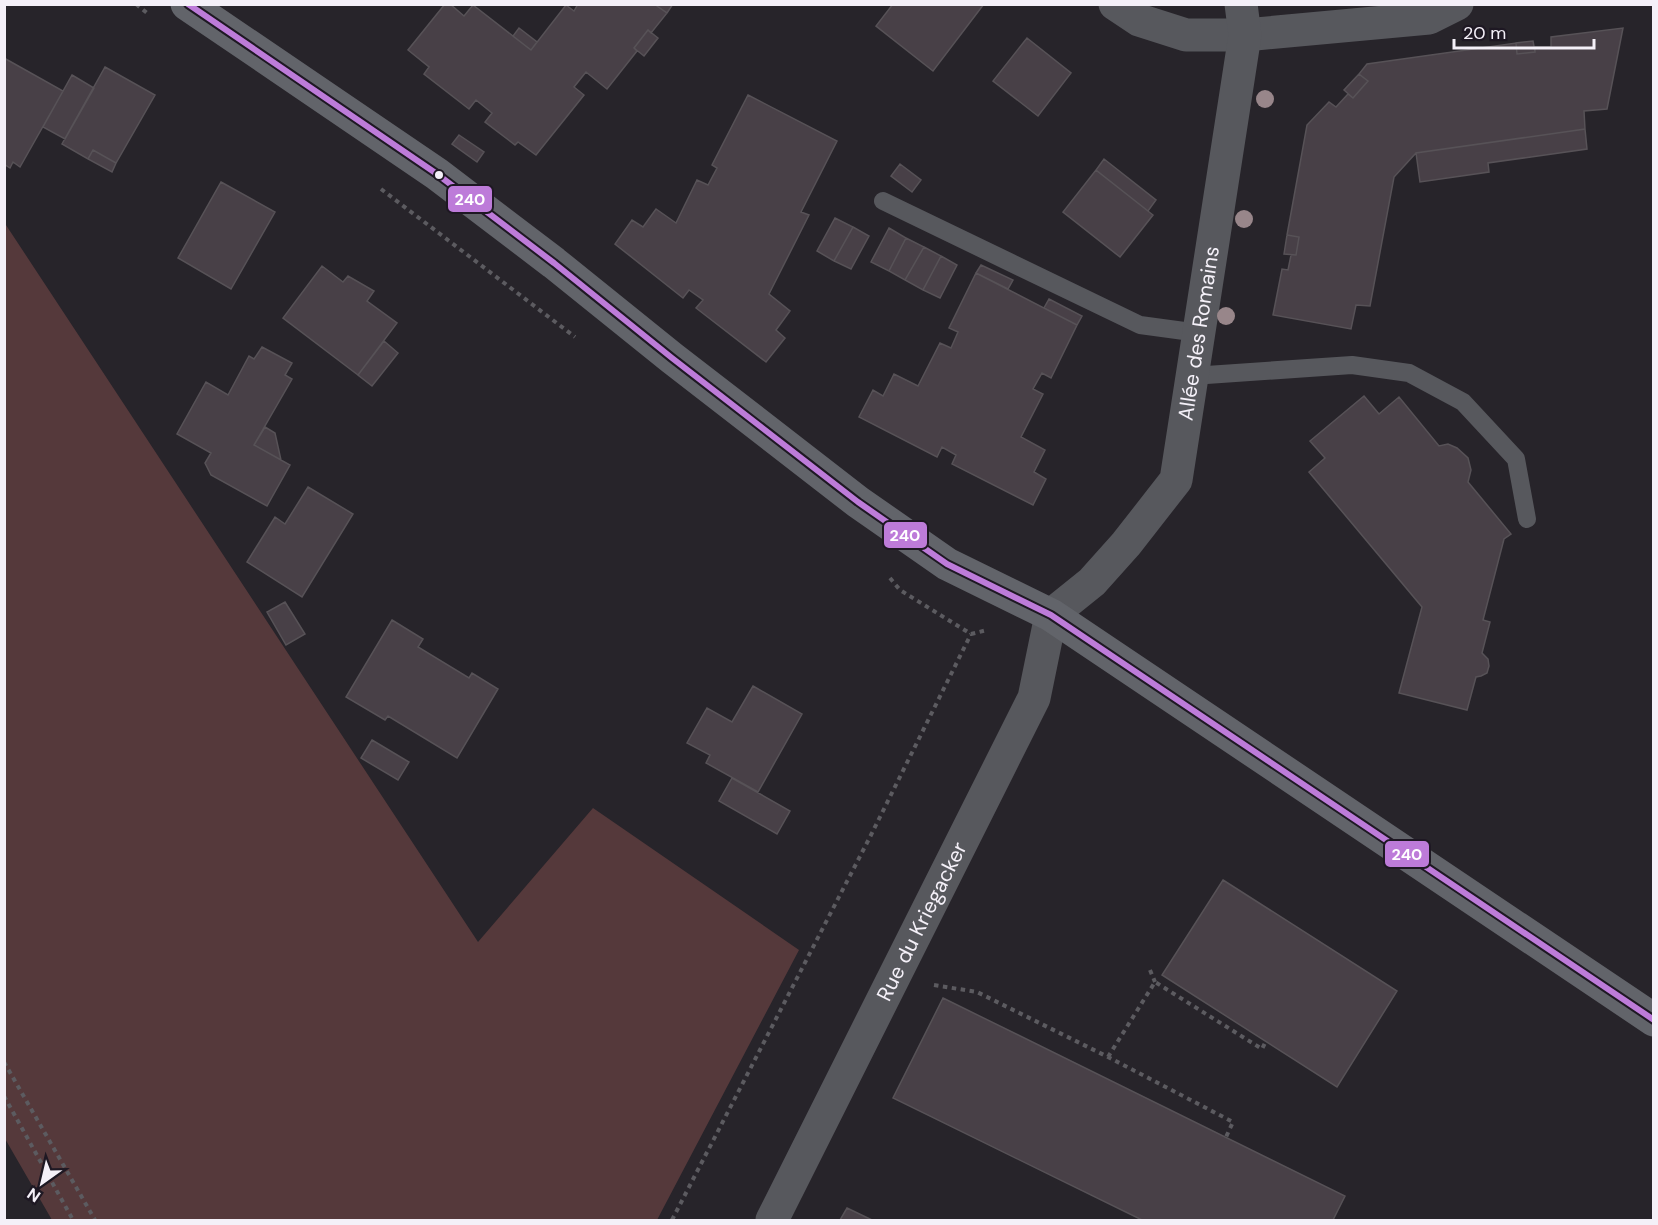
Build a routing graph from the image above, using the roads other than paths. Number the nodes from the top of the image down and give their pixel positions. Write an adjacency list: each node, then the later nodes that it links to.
1 (187, 4): 9 (street)
2 (1115, 4): 4 (street)
3 (1457, 4): 4 (street)
4 (1243, 20): 6 (street, Allée des Romains)
5 (883, 201): 6 (lane)
6 (1199, 333): 7 (street, Allée des Romains)
7 (1192, 376): 8 (lane); 9 (street, Allée des Romains)
8 (1527, 519)
9 (1051, 615): 10 (street); 11 (street, Rue du Kriegacker)
10 (1653, 1020)
11 (772, 1221)

